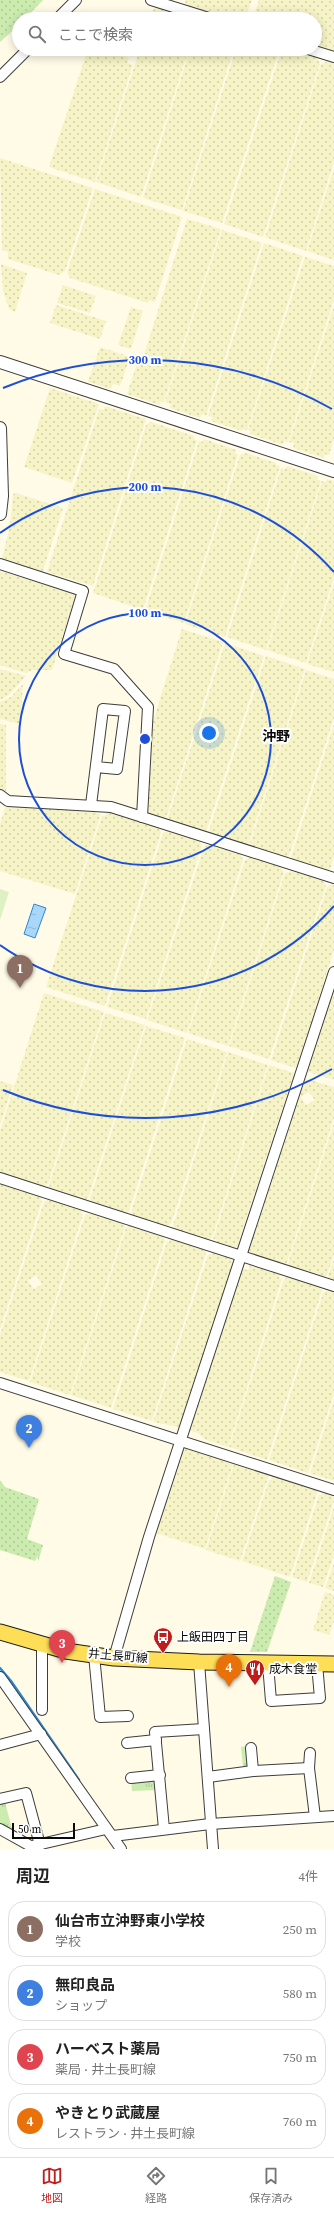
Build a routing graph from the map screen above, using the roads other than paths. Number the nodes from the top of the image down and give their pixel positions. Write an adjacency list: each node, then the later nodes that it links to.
1 (76, 0): 3 (street)
2 (151, 0): 4 (street)
3 (64, 12)
4 (190, 12)
5 (322, 53): 7 (street)
6 (21, 56): 8 (street)
7 (334, 57)
8 (0, 77)
9 (0, 362): 11 (street)
10 (0, 428): 12 (street)
11 (334, 471)
12 (0, 514)
13 (0, 564): 17 (street)
14 (96, 767): 14 (street); 16 (street)
15 (0, 795): 16 (street)
16 (91, 805): 17 (street)
17 (142, 817): 18 (street)
18 (334, 878)
19 (334, 972): 21 (street)
20 (0, 1178): 21 (street)
21 (242, 1256): 22 (street); 24 (street)
22 (334, 1286)
23 (0, 1383): 24 (street)
24 (181, 1440): 25 (street); 29 (street)
25 (334, 1490)
26 (0, 1632): 27 (main road, 井土長町線)
27 (42, 1645): 28 (main road, 井土長町線); 35 (street)
28 (94, 1655): 29 (main road, 井土長町線); 36 (street)
29 (114, 1658): 30 (main road, 井土長町線)
30 (199, 1662): 31 (main road, 井土長町線); 37 (street)
31 (268, 1664): 32 (main road, 井土長町線); 32 (street)
32 (317, 1664): 33 (main road, 井土長町線)
33 (334, 1664)
34 (0, 1677): 38 (street)
35 (42, 1710)
36 (128, 1716)
37 (204, 1729): 39 (street); 47 (street)
38 (41, 1734): 41 (street); 55 (street)
39 (156, 1740): 40 (street); 46 (street)
40 (127, 1742)
41 (0, 1745)
42 (251, 1748): 45 (street)
43 (310, 1753): 44 (street)
44 (309, 1768): 45 (street); 51 (street)
45 (253, 1771): 47 (street)
46 (160, 1775): 48 (street); 54 (street)
47 (208, 1777): 52 (street)
48 (131, 1778)
49 (0, 1799): 57 (street)
50 (334, 1816): 51 (street)
51 (315, 1817): 52 (street)
52 (210, 1824): 54 (street); 59 (street)
53 (0, 1829): 56 (street)
54 (164, 1829): 55 (street)
55 (114, 1834): 57 (street); 58 (street)
56 (22, 1845): 57 (street)
57 (36, 1847)
58 (121, 1849)
59 (213, 1849)

